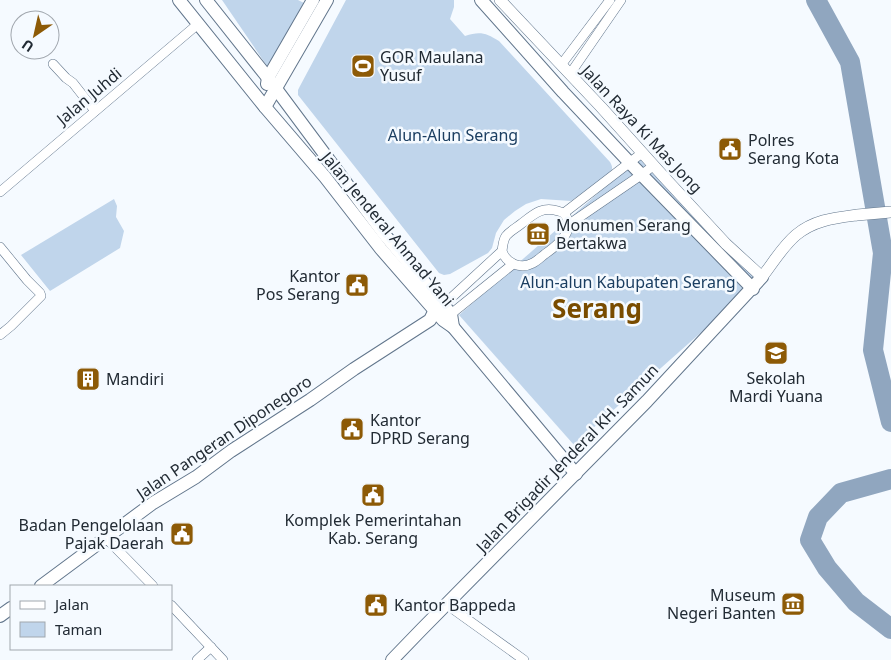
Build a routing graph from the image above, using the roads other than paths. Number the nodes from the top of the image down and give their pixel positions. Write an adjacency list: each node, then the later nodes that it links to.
1 (179, 0): 9 (main road, Jalan Jenderal Ahmad Yani)
2 (206, 0): 13 (main road)
3 (313, 0): 13 (main road)
4 (327, 0): 14 (main road)
5 (481, 0): 18 (main road)
6 (500, 0): 11 (street, Jalan Raya Ki Mas Jong)
7 (610, 0): 11 (street)
8 (621, 0): 12 (street)
9 (198, 24): 15 (main road, Jalan Jenderal Ahmad Yani); 16 (street, Jalan Juhdi)
10 (53, 64): 16 (street)
11 (560, 65): 12 (street, Jalan Raya Ki Mas Jong)
12 (570, 74): 17 (street, Jalan Raya Ki Mas Jong)
13 (268, 78): 14 (main road); 15 (main road)
14 (276, 88): 15 (main road); 30 (main road)
15 (265, 107): 30 (main road, Jalan Jenderal Ahmad Yani)
16 (95, 110): 21 (street, Jalan Juhdi)
17 (642, 153): 18 (street); 19 (street, Jalan Raya Ki Mas Jong)
18 (630, 163): 20 (main road); 23 (street)
19 (653, 166): 20 (street); 28 (street, Jalan Raya Ki Mas Jong)
20 (641, 175): 24 (street); 29 (main road)
21 (0, 192)
22 (890, 212): 28 (street)
23 (564, 213): 24 (street); 26 (street)
24 (568, 225): 27 (street)
25 (0, 247): 31 (street)
26 (502, 250): 27 (street); 30 (street)
27 (513, 264): 30 (street)
28 (762, 277): 29 (main road, Jalan Brigadir Jenderal KH. Samun)
29 (753, 289): 32 (main road, Jalan Brigadir Jenderal KH. Samun)
30 (442, 316): 32 (main road, Jalan Jenderal Ahmad Yani); 33 (main road, Jalan Pangeran Diponegoro)
31 (0, 335)
32 (576, 474): 36 (main road, Jalan Brigadir Jenderal KH. Samun)
33 (106, 538): 34 (main road, Jalan Pangeran Diponegoro); 35 (street)
34 (42, 585)
35 (152, 585)
36 (446, 604): 41 (main road, Jalan Brigadir Jenderal KH. Samun); 42 (street)
37 (172, 605): 38 (street)
38 (211, 647): 39 (street); 40 (street)
39 (197, 660)
40 (223, 660)
41 (392, 660)
42 (524, 660)

